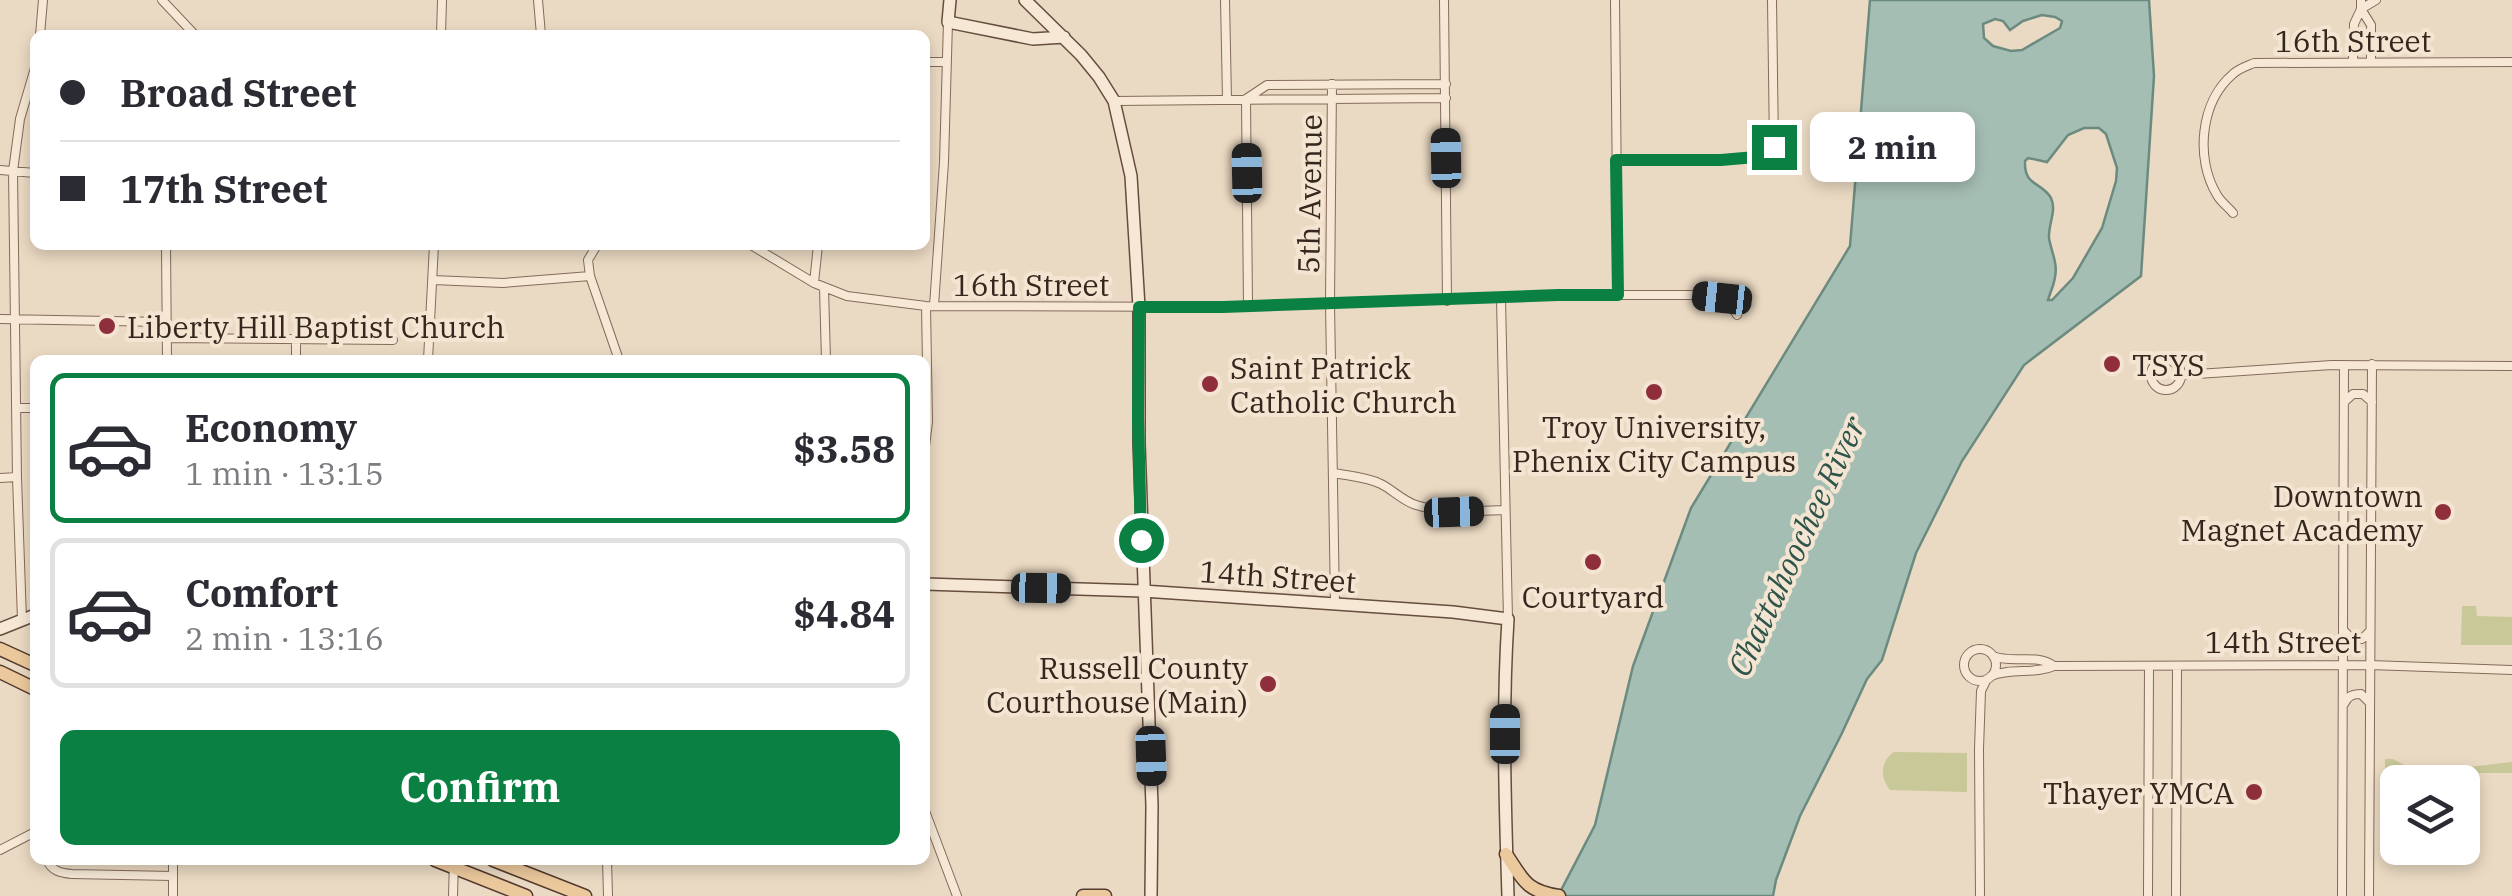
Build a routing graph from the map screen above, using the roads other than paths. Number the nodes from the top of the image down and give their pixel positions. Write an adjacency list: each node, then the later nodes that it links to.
1 (43, 0): 14 (street)
2 (162, 0): 15 (street)
3 (442, 0): 16 (street)
4 (538, 0): 17 (street)
5 (950, 0): 13 (street)
6 (1025, 0): 18 (street)
7 (1225, 0): 30 (street)
8 (1444, 0): 25 (street)
9 (1615, 0): 32 (street)
10 (1772, 0): 32 (street)
11 (2376, 0): 12 (street)
12 (2361, 4): 19 (street); 20 (street)
13 (948, 22): 18 (street); 22 (street)
14 (40, 30)
15 (188, 30)
16 (440, 30)
17 (541, 30)
18 (1064, 37): 31 (street)
19 (2353, 61): 20 (street, 16th Street); 36 (street, 16th Street)
20 (2371, 61): 23 (street, 16th Street)
21 (930, 62): 22 (street)
22 (947, 62): 50 (street)
23 (2512, 62)
24 (1332, 84): 25 (street); 28 (street); 29 (street, 5th Avenue)
25 (1446, 84): 27 (street)
26 (30, 85): 34 (street)
27 (1446, 98): 29 (street); 48 (street)
28 (1246, 99): 29 (street); 30 (street); 51 (street)
29 (1332, 99): 49 (street, 5th Avenue)
30 (1227, 100): 31 (street)
31 (1114, 101): 52 (street)
32 (1616, 160): 46 (street)
33 (0, 170): 34 (street)
34 (13, 171): 35 (street); 55 (street)
35 (30, 173)
36 (2233, 213)
37 (166, 250): 56 (street)
38 (434, 250): 43 (street)
39 (594, 250): 42 (street)
40 (759, 250): 44 (street, 16th Street)
41 (817, 250): 44 (street)
42 (590, 276): 43 (street); 63 (street)
43 (432, 280): 62 (street)
44 (814, 283): 45 (street, 16th Street)
45 (824, 288): 50 (street, 16th Street); 64 (street)
46 (1618, 295): 47 (street, 16th Street); 53 (street, 16th Street)
47 (1500, 298): 48 (street, 16th Street); 77 (street)
48 (1448, 300): 49 (street, 16th Street)
49 (1330, 303): 51 (street, 16th Street); 74 (street, 5th Avenue)
50 (930, 306): 52 (street, 16th Street); 65 (street)
51 (1248, 306): 52 (street, 16th Street)
52 (1139, 307): 79 (street)
53 (1737, 315)
54 (0, 319): 55 (street)
55 (14, 320): 56 (street); 72 (street)
56 (166, 322): 57 (street)
57 (166, 338): 58 (street); 60 (street)
58 (296, 338): 59 (street); 61 (street)
59 (393, 340)
60 (166, 355)
61 (296, 355)
62 (428, 355)
63 (617, 355)
64 (826, 355)
65 (928, 355)
66 (2344, 364): 67 (street); 69 (street); 71 (street)
67 (2372, 364): 68 (street); 70 (street)
68 (2512, 366)
69 (2182, 374): 69 (street)
70 (2372, 402): 71 (street); 86 (street)
71 (2344, 403): 85 (street)
72 (16, 408): 73 (street); 75 (street)
73 (30, 408)
74 (1334, 473): 77 (street); 80 (street, 5th Avenue)
75 (16, 477): 76 (street); 83 (street)
76 (0, 478)
77 (1504, 510): 82 (street)
78 (930, 584): 79 (street, 14th Street)
79 (1143, 591): 80 (street, 14th Street); 122 (street)
80 (1334, 604): 82 (street, 14th Street)
81 (30, 618): 83 (street)
82 (1508, 619): 106 (street)
83 (22, 620): 84 (street)
84 (0, 629)
85 (2342, 630): 86 (street); 90 (street)
86 (2371, 630): 91 (street)
87 (0, 649): 89 (main road)
88 (1993, 656): 92 (street, 14th Street); 97 (street); 98 (street)
89 (30, 663)
90 (2342, 665): 91 (street, 14th Street); 94 (street, 14th Street); 102 (street)
91 (2370, 665): 95 (street, 14th Street); 101 (street)
92 (2054, 666): 93 (street, 14th Street); 97 (street, 14th Street)
93 (2150, 666): 94 (street, 14th Street); 126 (street)
94 (2177, 666): 127 (street)
95 (2512, 670)
96 (0, 672): 99 (main road)
97 (1989, 678): 98 (street, 14th Street); 100 (street)
98 (1972, 680): 100 (street)
99 (30, 687)
100 (1981, 692): 125 (street)
101 (2370, 703): 102 (street); 129 (street)
102 (2342, 706): 128 (street)
103 (930, 823): 119 (street)
104 (30, 835): 105 (street)
105 (0, 850)
106 (1506, 854): 123 (street); 124 (main road)
107 (49, 865): 113 (street)
108 (173, 865): 113 (street)
109 (454, 865): 115 (street)
110 (456, 865): 116 (main road)
111 (505, 865): 117 (main road)
112 (608, 865): 118 (street)
113 (173, 876): 114 (street)
114 (173, 896)
115 (453, 896)
116 (526, 896)
117 (585, 896)
118 (608, 896)
119 (957, 896)
120 (1083, 896): 121 (main road)
121 (1105, 896)
122 (1150, 896)
123 (1508, 896)
124 (1559, 896)
125 (1980, 896)
126 (2148, 896)
127 (2176, 896)
128 (2342, 896)
129 (2370, 896)

